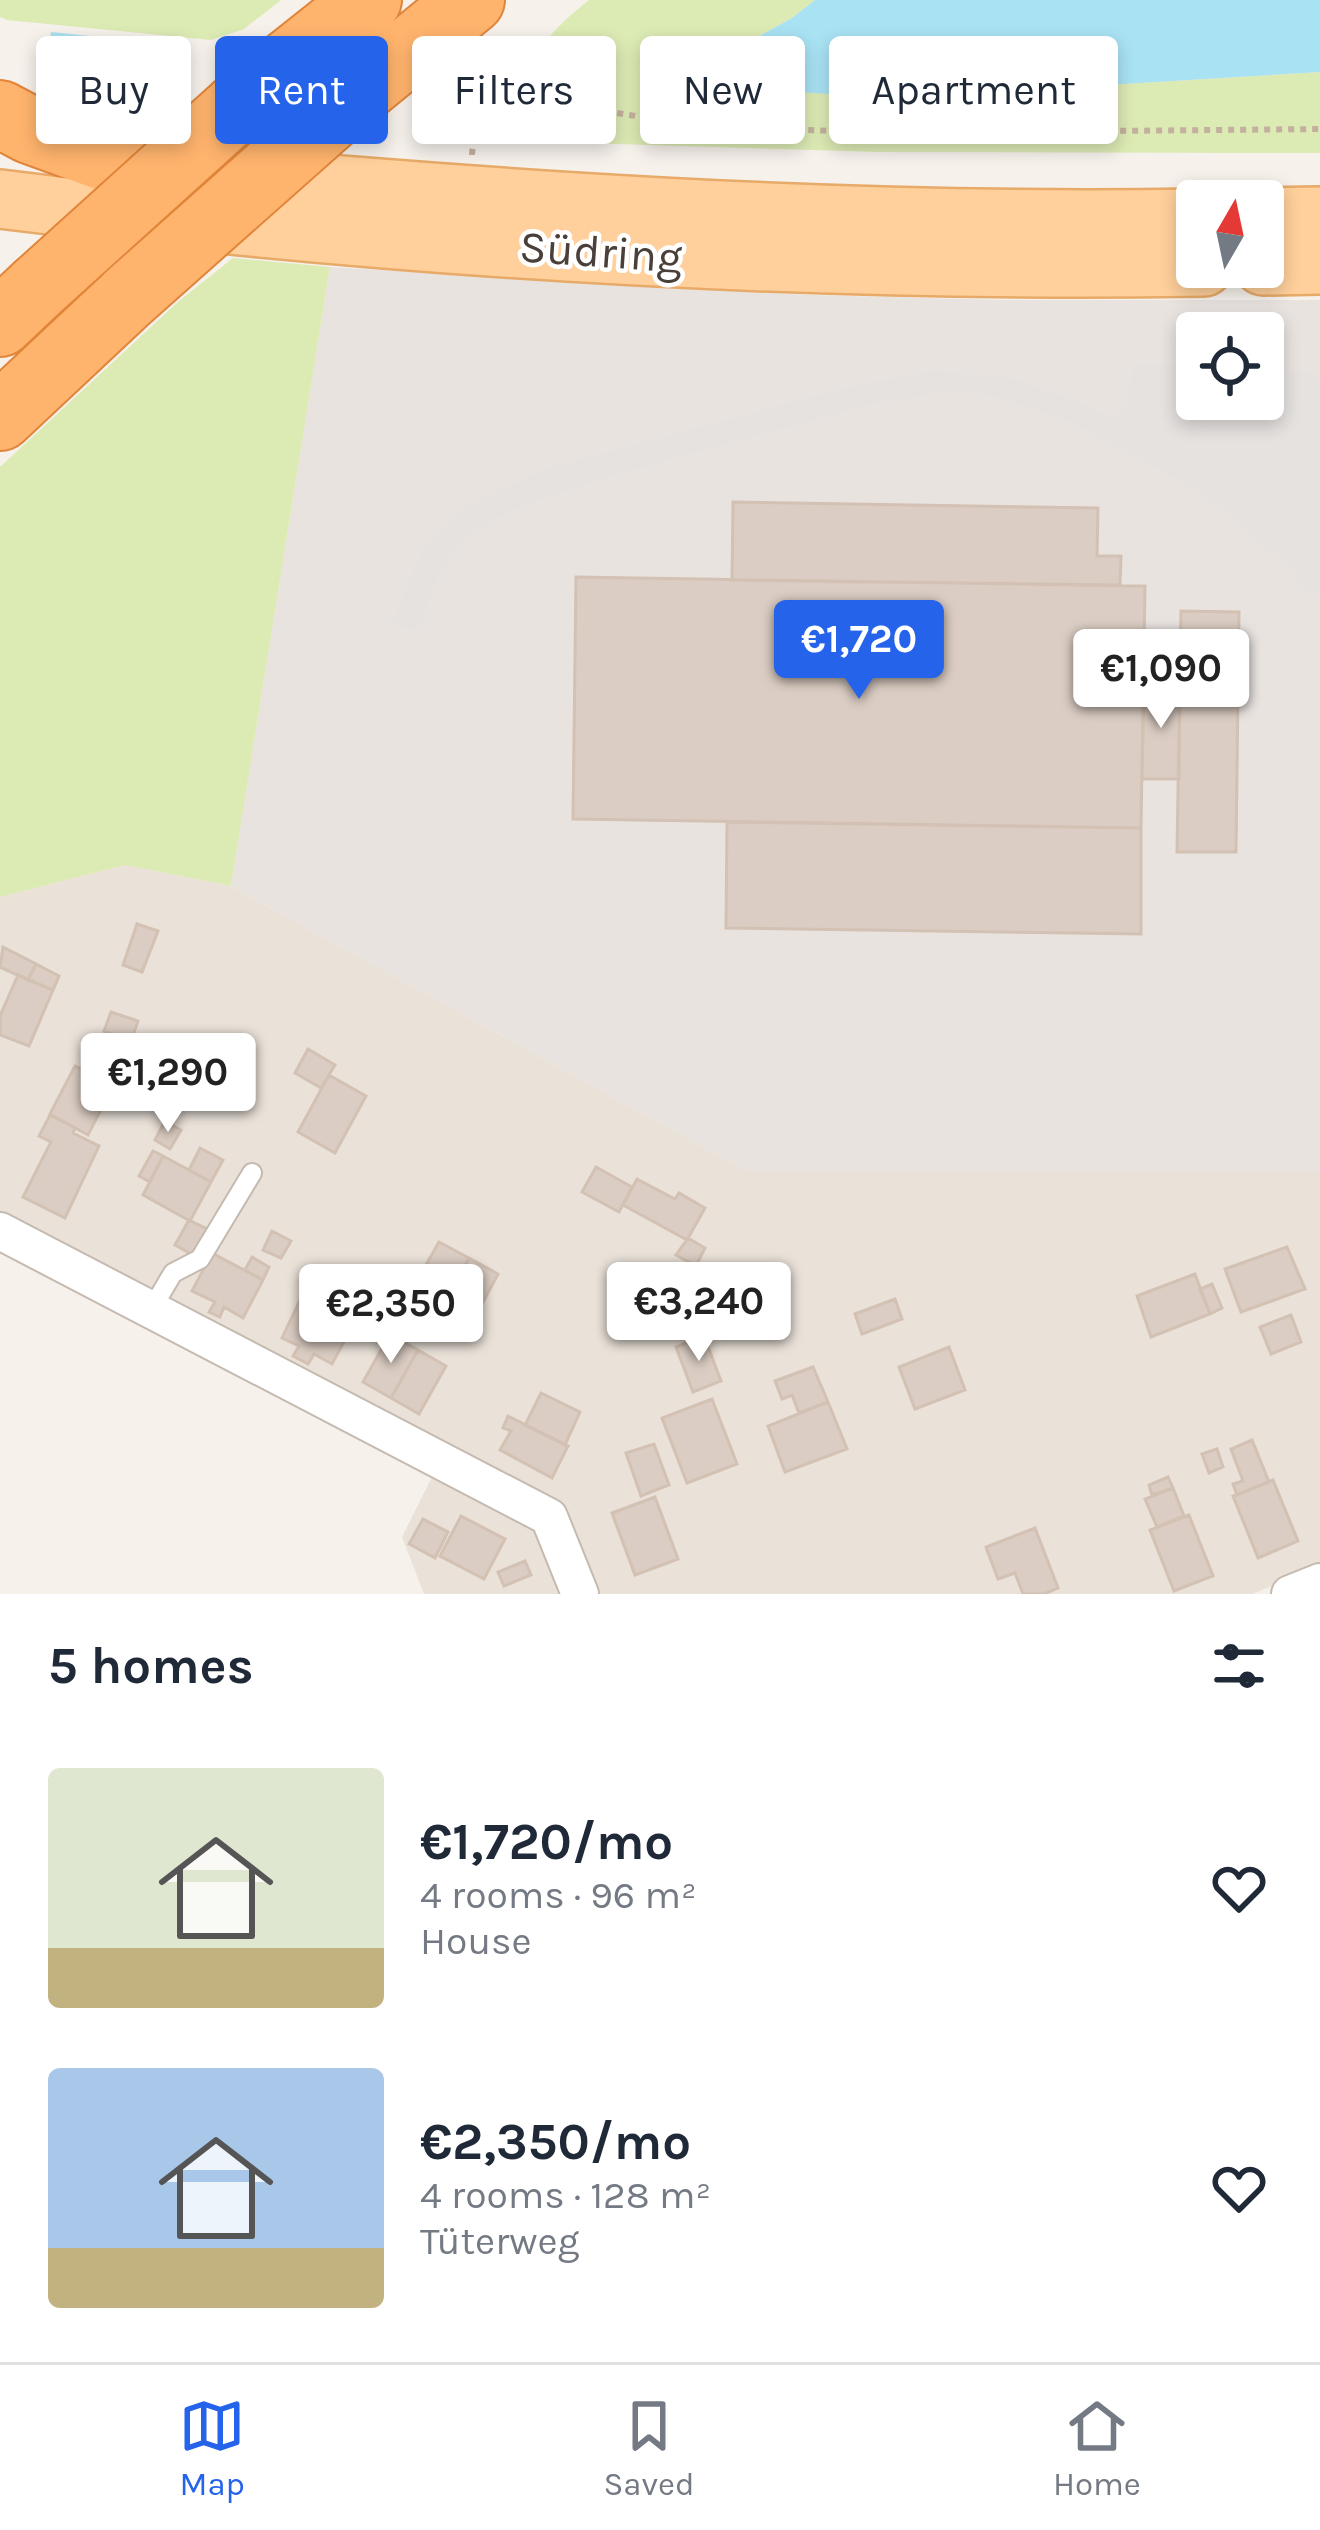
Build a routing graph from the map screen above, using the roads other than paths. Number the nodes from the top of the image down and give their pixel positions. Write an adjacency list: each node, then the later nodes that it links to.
1 (336, 0): 4 (highway)
2 (368, 0): 5 (highway)
3 (471, 0): 18 (highway, bridge)
4 (305, 36)
5 (323, 36)
6 (0, 113): 9 (highway)
7 (215, 127): 17 (highway, bridge)
8 (0, 150): 9 (main road, Südring)
9 (129, 166): 13 (main road, Südring)
10 (0, 199): 16 (main road, Südring)
11 (1320, 216): 12 (main road)
12 (1284, 217)
13 (1176, 218)
14 (1320, 265): 15 (main road)
15 (1284, 266)
16 (1176, 267)
17 (19, 305)
18 (0, 417)
19 (252, 1173): 21 (lane)
20 (0, 1231): 21 (street)
21 (152, 1310): 23 (street)
22 (1320, 1582): 24 (street)
23 (580, 1594)
24 (1290, 1594)

